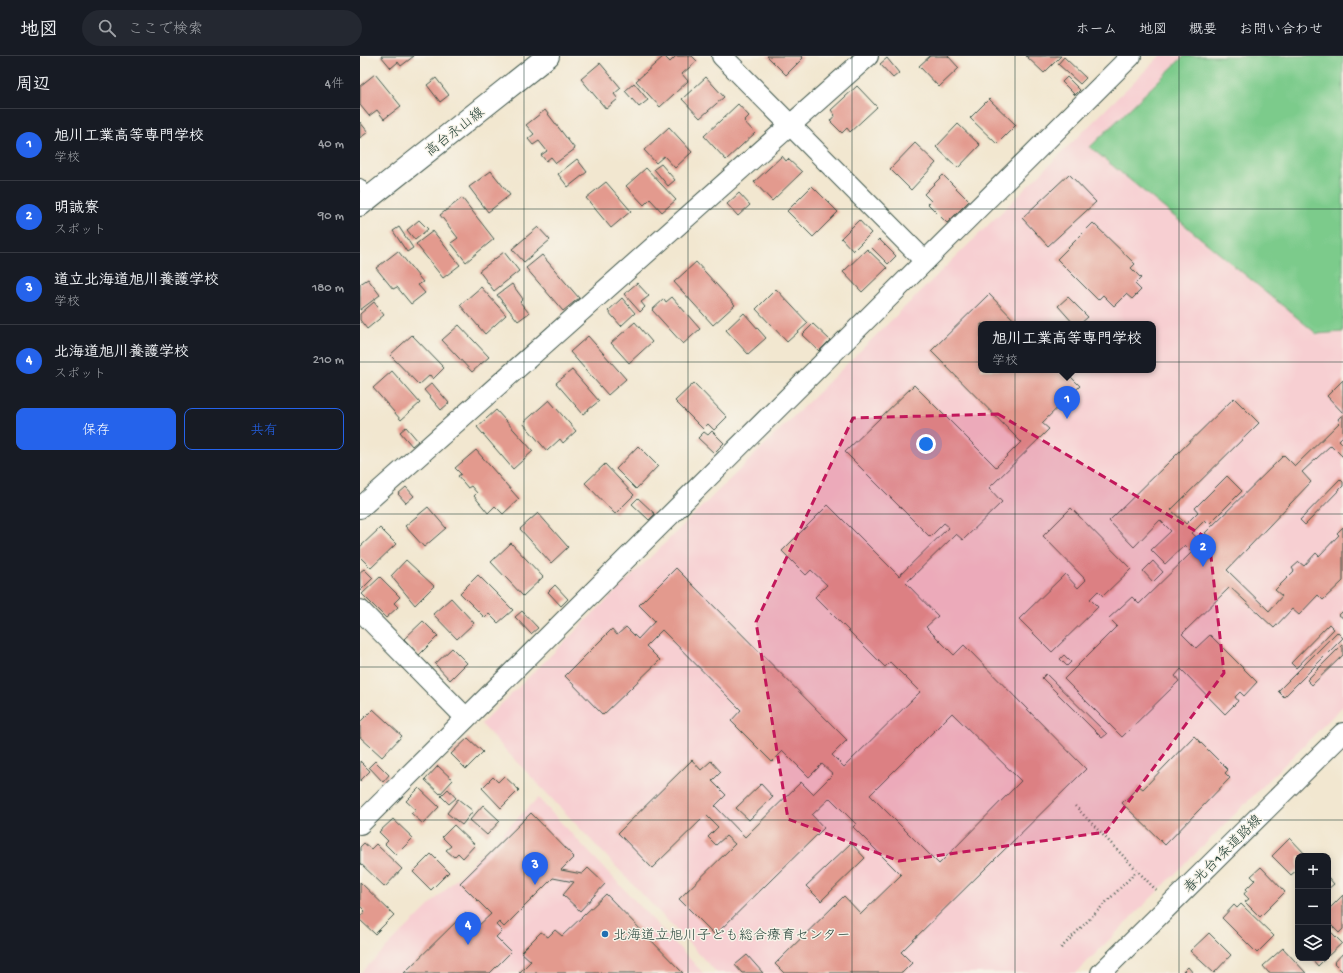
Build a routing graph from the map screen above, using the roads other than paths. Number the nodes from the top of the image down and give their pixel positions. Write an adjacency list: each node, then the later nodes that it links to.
1 (548, 56): 6 (street, 高台永山線)
2 (722, 56): 5 (street)
3 (868, 56): 5 (street)
4 (1131, 56): 7 (street)
5 (791, 125): 7 (street); 8 (street)
6 (364, 195)
7 (925, 261): 10 (street)
8 (360, 508)
9 (360, 610): 10 (street)
10 (466, 718): 12 (street)
11 (1343, 733): 13 (street, 春光台1条道路線)
12 (360, 824)
13 (1101, 973)

